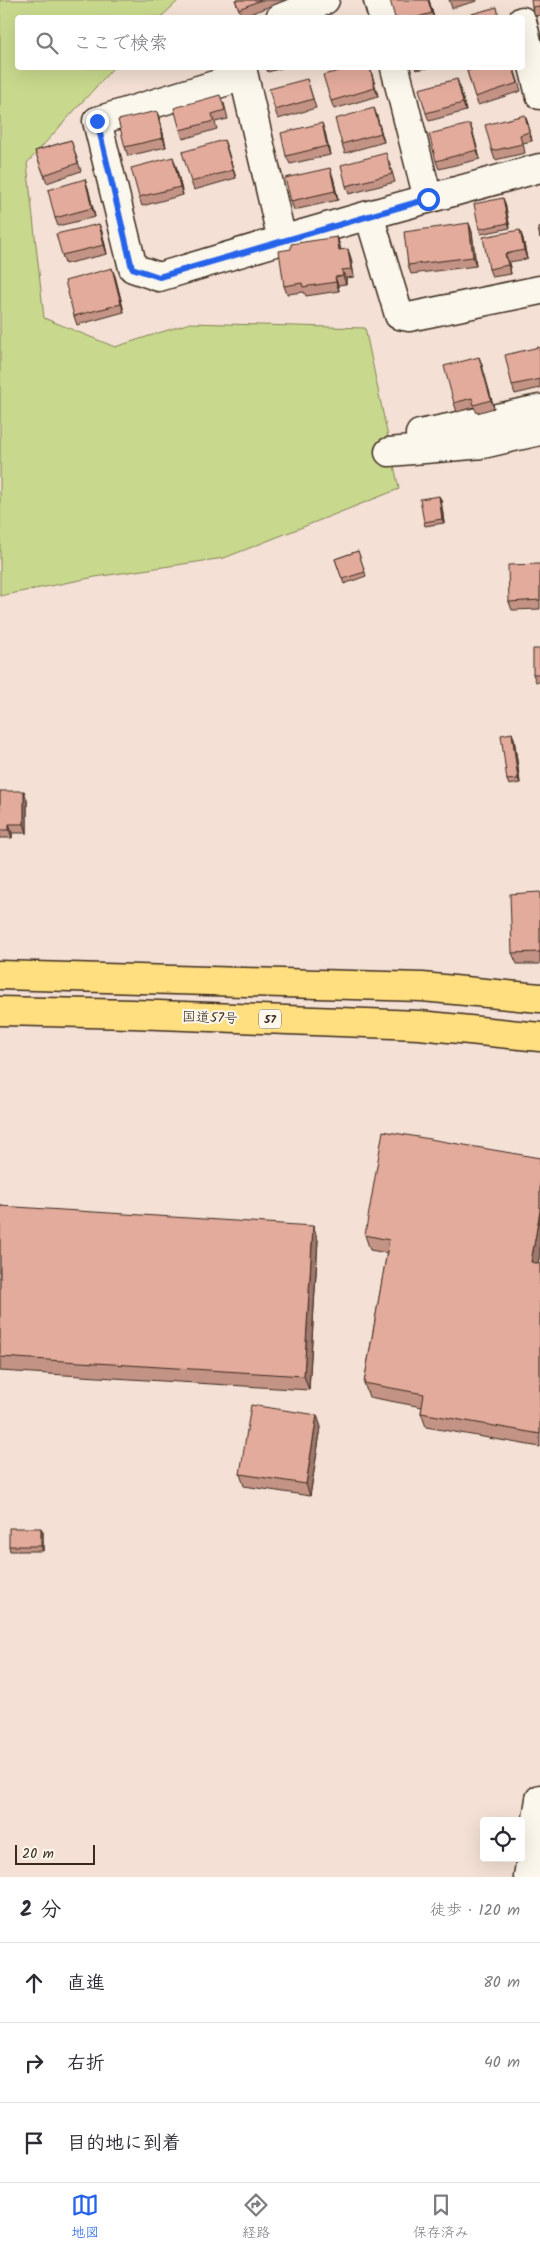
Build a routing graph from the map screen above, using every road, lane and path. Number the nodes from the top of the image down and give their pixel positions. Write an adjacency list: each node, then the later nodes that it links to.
1 (325, 0): 4 (street)
2 (378, 0): 5 (street)
3 (518, 0): 6 (street)
4 (288, 15)
5 (382, 15)
6 (523, 15)
7 (528, 29): 10 (street)
8 (396, 70): 12 (street)
9 (243, 72): 14 (street); 14 (street)
10 (540, 95)
11 (540, 168): 12 (street)
12 (428, 199): 13 (street)
13 (369, 215): 14 (street); 15 (street)
14 (282, 240)
15 (540, 290)
16 (540, 409): 18 (street)
17 (540, 431): 19 (street)
18 (420, 434)
19 (389, 452)
20 (0, 975): 21 (highway)
21 (540, 998)
22 (0, 1011): 23 (highway, 国道57号 / 57)
23 (540, 1037)
24 (540, 1799): 25 (street)
25 (528, 1877)

